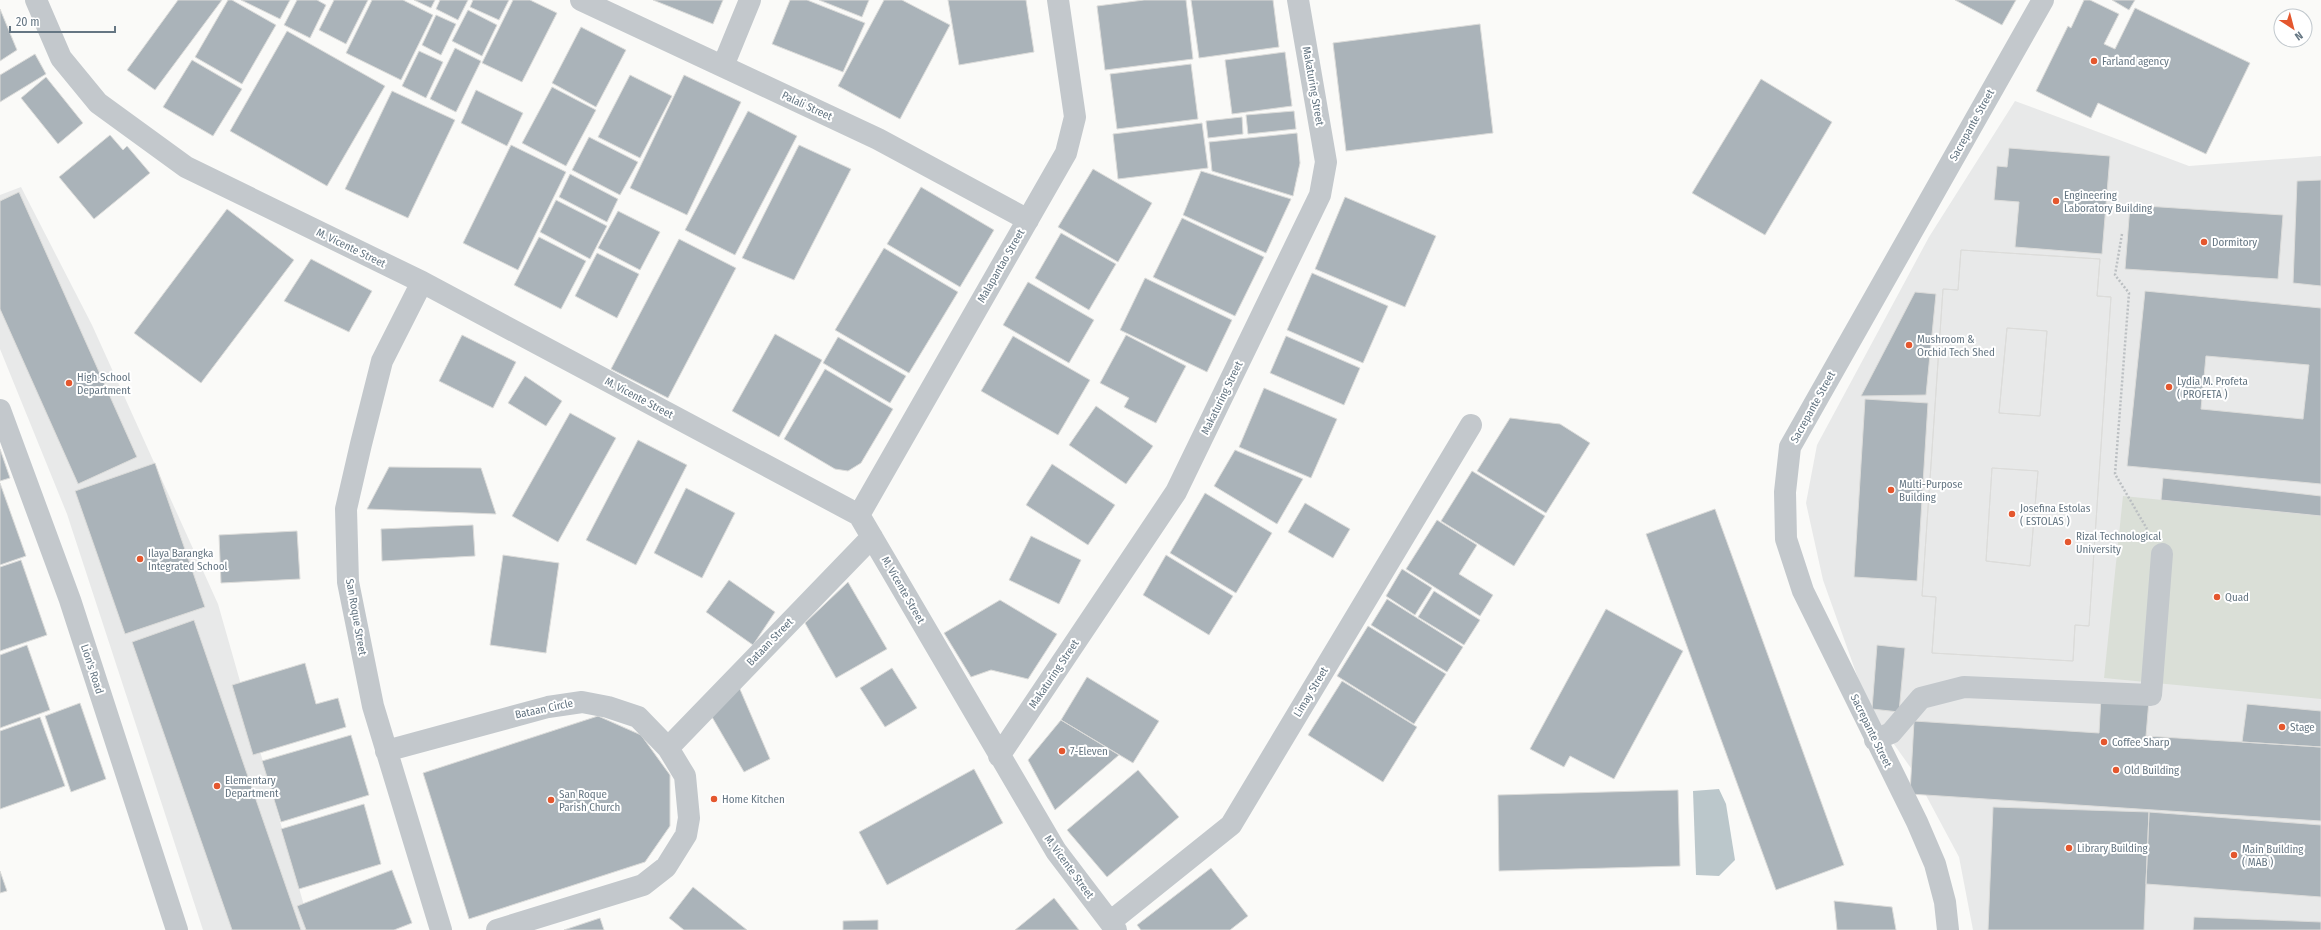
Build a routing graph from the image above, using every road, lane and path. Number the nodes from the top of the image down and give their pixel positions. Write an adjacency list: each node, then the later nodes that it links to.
1 (36, 0): 10 (street, M. Vicente Street)
2 (582, 0): 7 (street, Palali Street)
3 (750, 0): 7 (street)
4 (1058, 0): 8 (street, Malapantao Street)
5 (1298, 0): 20 (street, Makaturing Street)
6 (2042, 0): 17 (street, Sacrepante Street)
7 (723, 66): 8 (street, Palali Street)
8 (1028, 220): 14 (street, Malapantao Street)
9 (2122, 234): 13 (path)
10 (422, 282): 14 (street, M. Vicente Street); 19 (street, San Roque Street)
11 (0, 410): 22 (street, Lion's Road)
12 (1471, 425): 21 (street, Limay Street)
13 (2135, 510)
14 (859, 515): 15 (street, M. Vicente Street)
15 (872, 537): 18 (street, Bataan Street); 20 (street, M. Vicente Street)
16 (2162, 554): 17 (street)
17 (1875, 740): 25 (street, Sacrepante Street)
18 (668, 748): 19 (street, Bataan Circle); 24 (street, Bataan Circle)
19 (386, 751): 23 (street, San Roque Street)
20 (999, 756): 21 (street, M. Vicente Street)
21 (1113, 926)
22 (177, 930)
23 (441, 930)
24 (497, 930)
25 (1948, 930)

